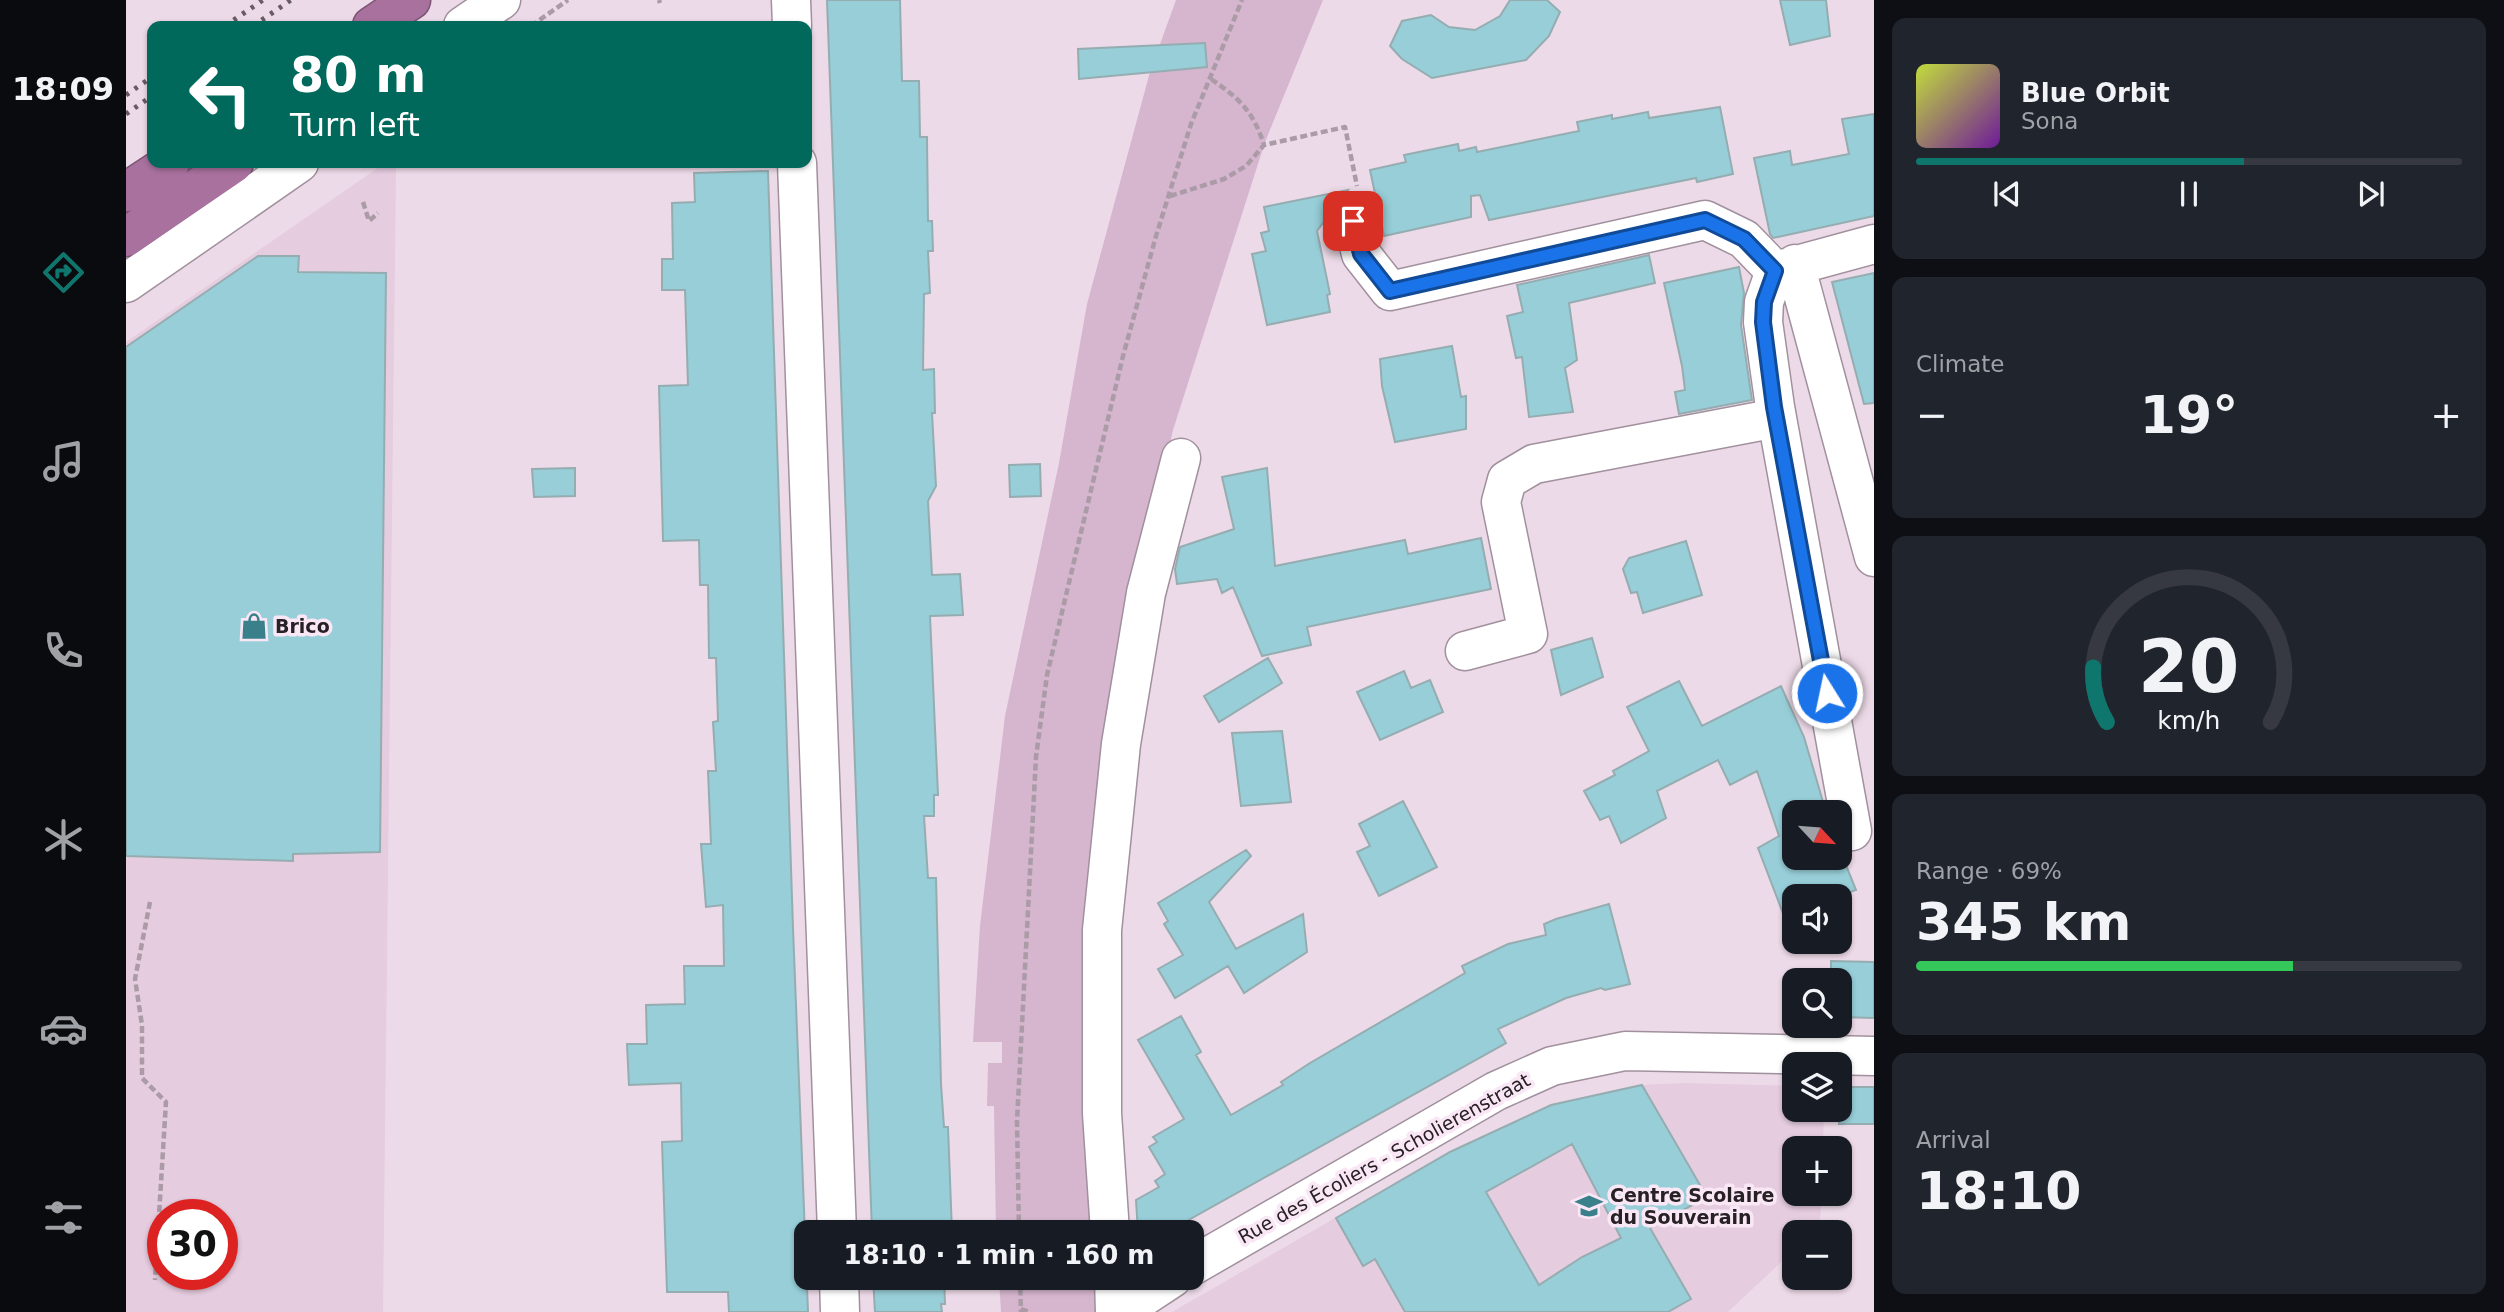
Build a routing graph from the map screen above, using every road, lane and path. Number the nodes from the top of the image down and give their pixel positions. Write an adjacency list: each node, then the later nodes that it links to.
1 (412, 0): 6 (highway); 7 (highway)
2 (501, 0): 8 (street)
3 (568, 0): 9 (path)
4 (791, 0): 10 (street)
5 (1242, 0): 11 (path)
6 (380, 21)
7 (394, 21)
8 (470, 21)
9 (538, 21)
10 (792, 21)
11 (1211, 79): 12 (path); 18 (path)
12 (1265, 145): 18 (path); 21 (path)
13 (162, 168): 17 (highway)
14 (227, 168): 22 (highway)
15 (292, 168): 25 (street)
16 (797, 168): 34 (street)
17 (126, 192)
18 (1170, 196): 35 (path)
19 (363, 202): 20 (path)
20 (378, 213)
21 (1353, 221): 24 (street)
22 (126, 237)
23 (1874, 244): 24 (street)
24 (1785, 267): 26 (street); 28 (street)
25 (126, 283)
26 (1777, 418): 29 (street); 30 (street)
27 (1181, 458): 36 (street)
28 (1874, 556)
29 (1465, 651)
30 (1846, 800)
31 (150, 902): 33 (path)
32 (1874, 1056): 37 (street, Rue des Écoliers - Scholierenstraat)
33 (160, 1199)
34 (837, 1220)
35 (1019, 1220)
36 (1110, 1220)
37 (1204, 1259)
38 (839, 1290): 43 (street)
39 (1020, 1290): 42 (path)
40 (1114, 1290): 45 (street)
41 (1154, 1290): 46 (street)
42 (1021, 1311): 44 (path)
43 (840, 1312)
44 (1029, 1312)
45 (1115, 1312)
46 (1129, 1312)

